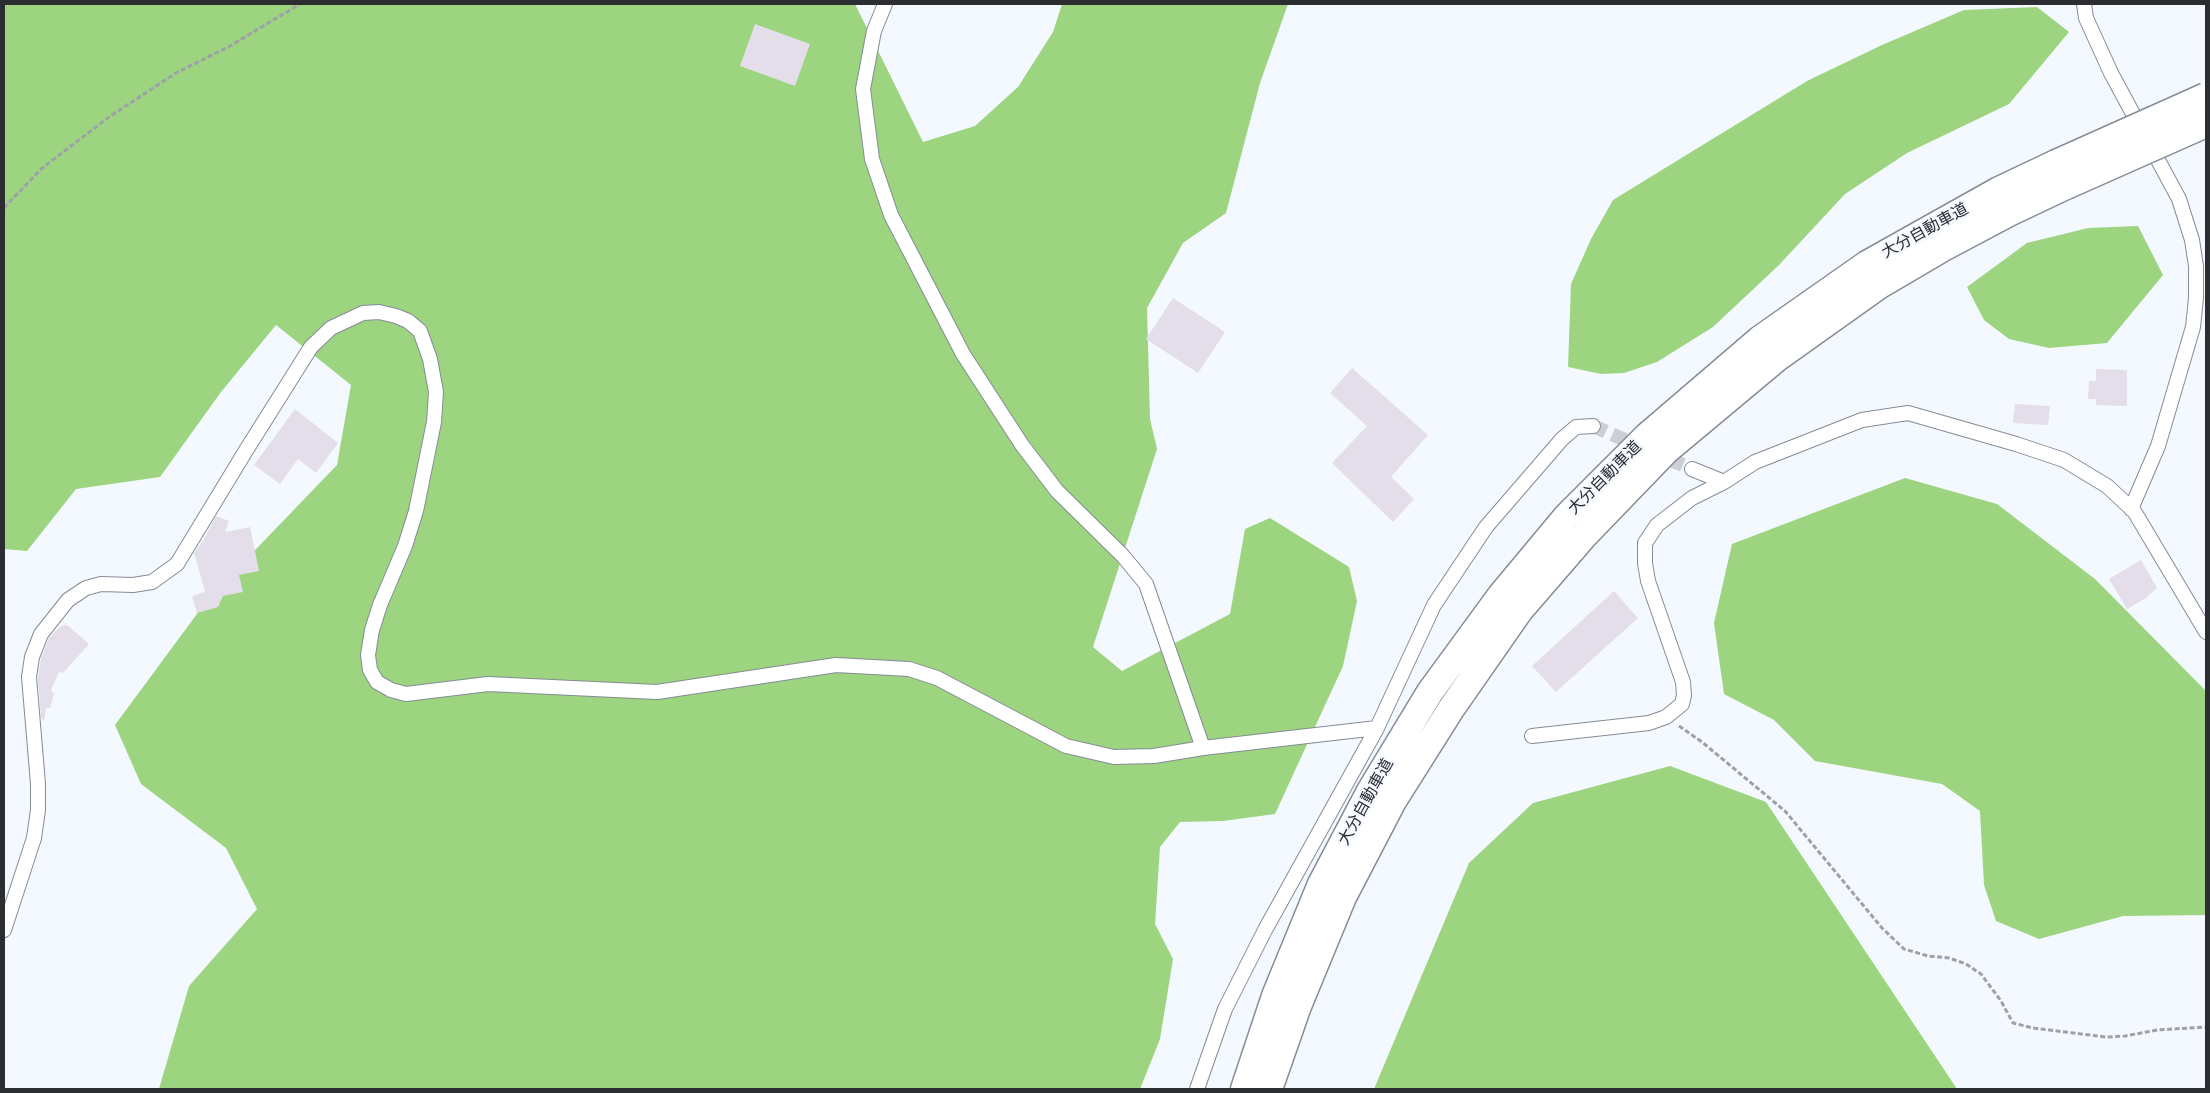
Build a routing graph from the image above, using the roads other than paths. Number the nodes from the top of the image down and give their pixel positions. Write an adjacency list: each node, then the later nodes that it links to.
1 (885, 4): 13 (street)
2 (2084, 4): 9 (street)
3 (2206, 96): 5 (highway, 大分自動車道, bridge)
4 (2206, 124): 5 (highway, 大分自動車道, bridge)
5 (2061, 175): 16 (highway, 大分自動車道); 17 (highway, 大分自動車道)
6 (1593, 426): 11 (street)
7 (1692, 469): 8 (street)
8 (1724, 482): 9 (street); 12 (street)
9 (2131, 509): 10 (street)
10 (2206, 632)
11 (1377, 728): 13 (street); 15 (street)
12 (1532, 736)
13 (1203, 748): 14 (street)
14 (4, 930)
15 (1197, 1089)
16 (1244, 1089)
17 (1269, 1089)

